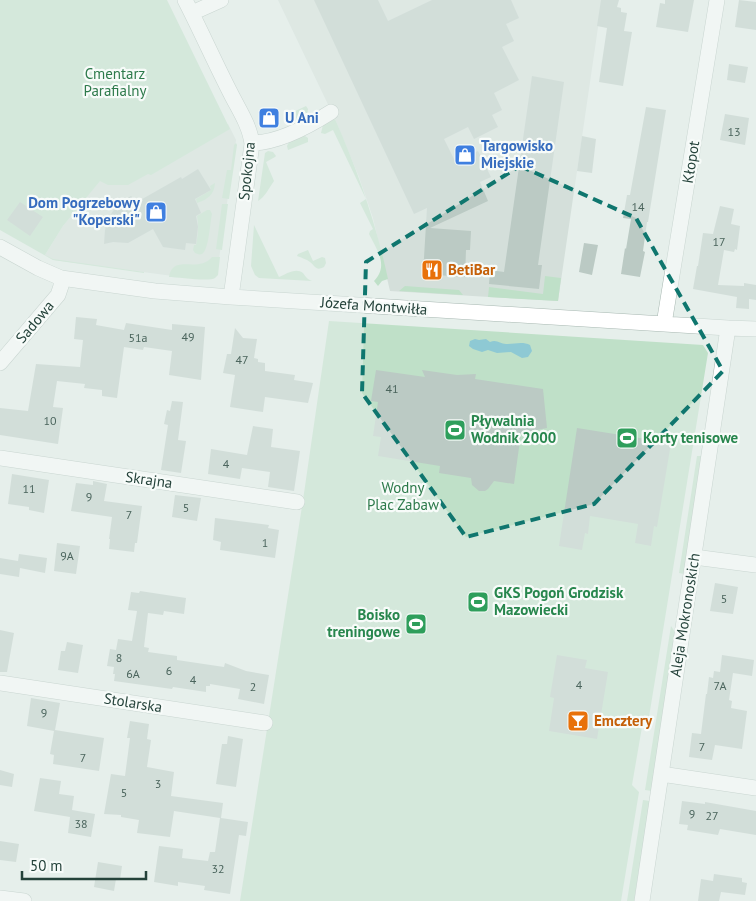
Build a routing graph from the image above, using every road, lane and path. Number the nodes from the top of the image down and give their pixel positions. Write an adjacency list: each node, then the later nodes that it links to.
1 (220, 0): 3 (street)
2 (717, 0): 9 (street, Kłopot)
3 (188, 6): 5 (street, Spokojna)
4 (331, 112): 5 (street)
5 (252, 143): 8 (street, Spokojna)
6 (0, 247): 7 (street, Józefa Montwiłła)
7 (61, 278): 8 (street, Józefa Montwiłła); 12 (street, Sadowa)
8 (231, 297): 9 (street, Józefa Montwiłła)
9 (664, 324): 10 (street, Józefa Montwiłła)
10 (728, 328): 11 (street, Józefa Montwiłła); 15 (street, Aleja Mokronoskich)
11 (756, 329)
12 (0, 364)
13 (0, 458): 14 (street, Skrajna)
14 (297, 502)
15 (694, 557): 16 (street); 19 (street, Aleja Mokronoskich)
16 (756, 565)
17 (0, 683): 18 (street, Stolarska)
18 (265, 723)
19 (662, 774): 20 (street); 23 (street, Aleja Mokronoskich)
20 (756, 788)
21 (0, 898): 22 (street)
22 (24, 901)
23 (642, 901)

